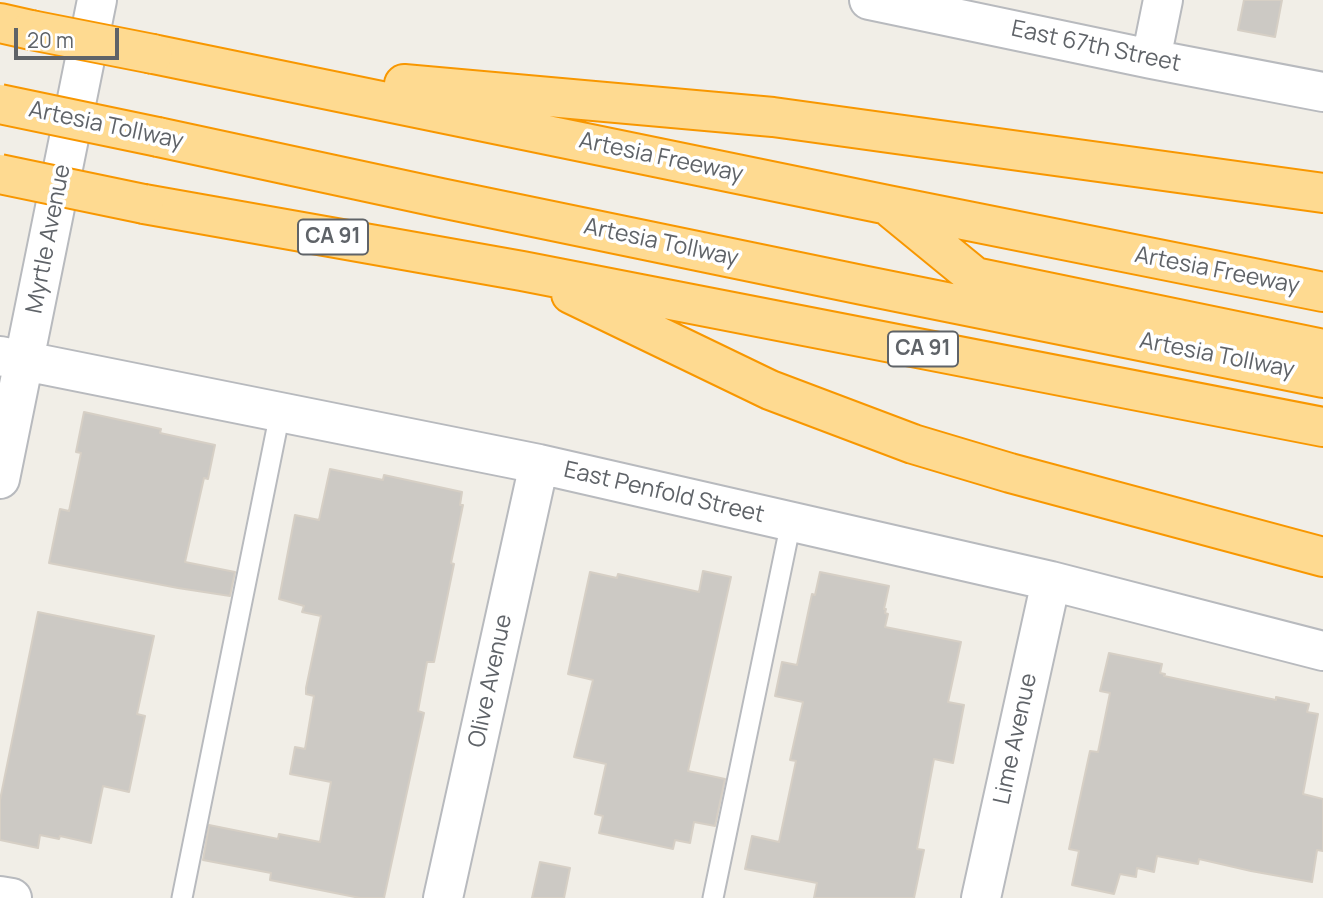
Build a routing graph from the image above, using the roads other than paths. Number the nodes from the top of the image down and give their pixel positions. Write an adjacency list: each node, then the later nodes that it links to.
1 (97, 0): 15 (street, Myrtle Avenue)
2 (1163, 0): 5 (street)
3 (886, 2): 5 (street, East 67th Street)
4 (16, 26): 6 (highway, Artesia Freeway, bridge)
5 (1151, 58): 7 (street, East 67th Street)
6 (219, 67): 10 (highway); 11 (highway, Artesia Freeway)
7 (1323, 92)
8 (0, 104): 16 (highway, Artesia Tollway, bridge)
9 (0, 174): 12 (highway, CA 91, bridge)
10 (1323, 193)
11 (888, 205): 13 (highway, Artesia Freeway); 14 (highway, Artesia Tollway)
12 (522, 271): 18 (highway, CA 91); 22 (highway)
13 (1323, 292)
14 (1323, 349)
15 (12, 358): 17 (street, East Penfold Street); 20 (street, Myrtle Avenue)
16 (1323, 378)
17 (280, 412): 19 (street, East Penfold Street); 27 (lane)
18 (1323, 427)
19 (538, 464): 21 (street, East Penfold Street); 28 (street, Olive Avenue)
20 (0, 479)
21 (791, 522): 23 (street, East Penfold Street); 29 (lane)
22 (1323, 557)
23 (1051, 581): 24 (street, East Penfold Street); 30 (street, Lime Avenue)
24 (1323, 651)
25 (0, 896): 26 (street)
26 (12, 898)
27 (182, 898)
28 (443, 898)
29 (713, 898)
30 (981, 898)

